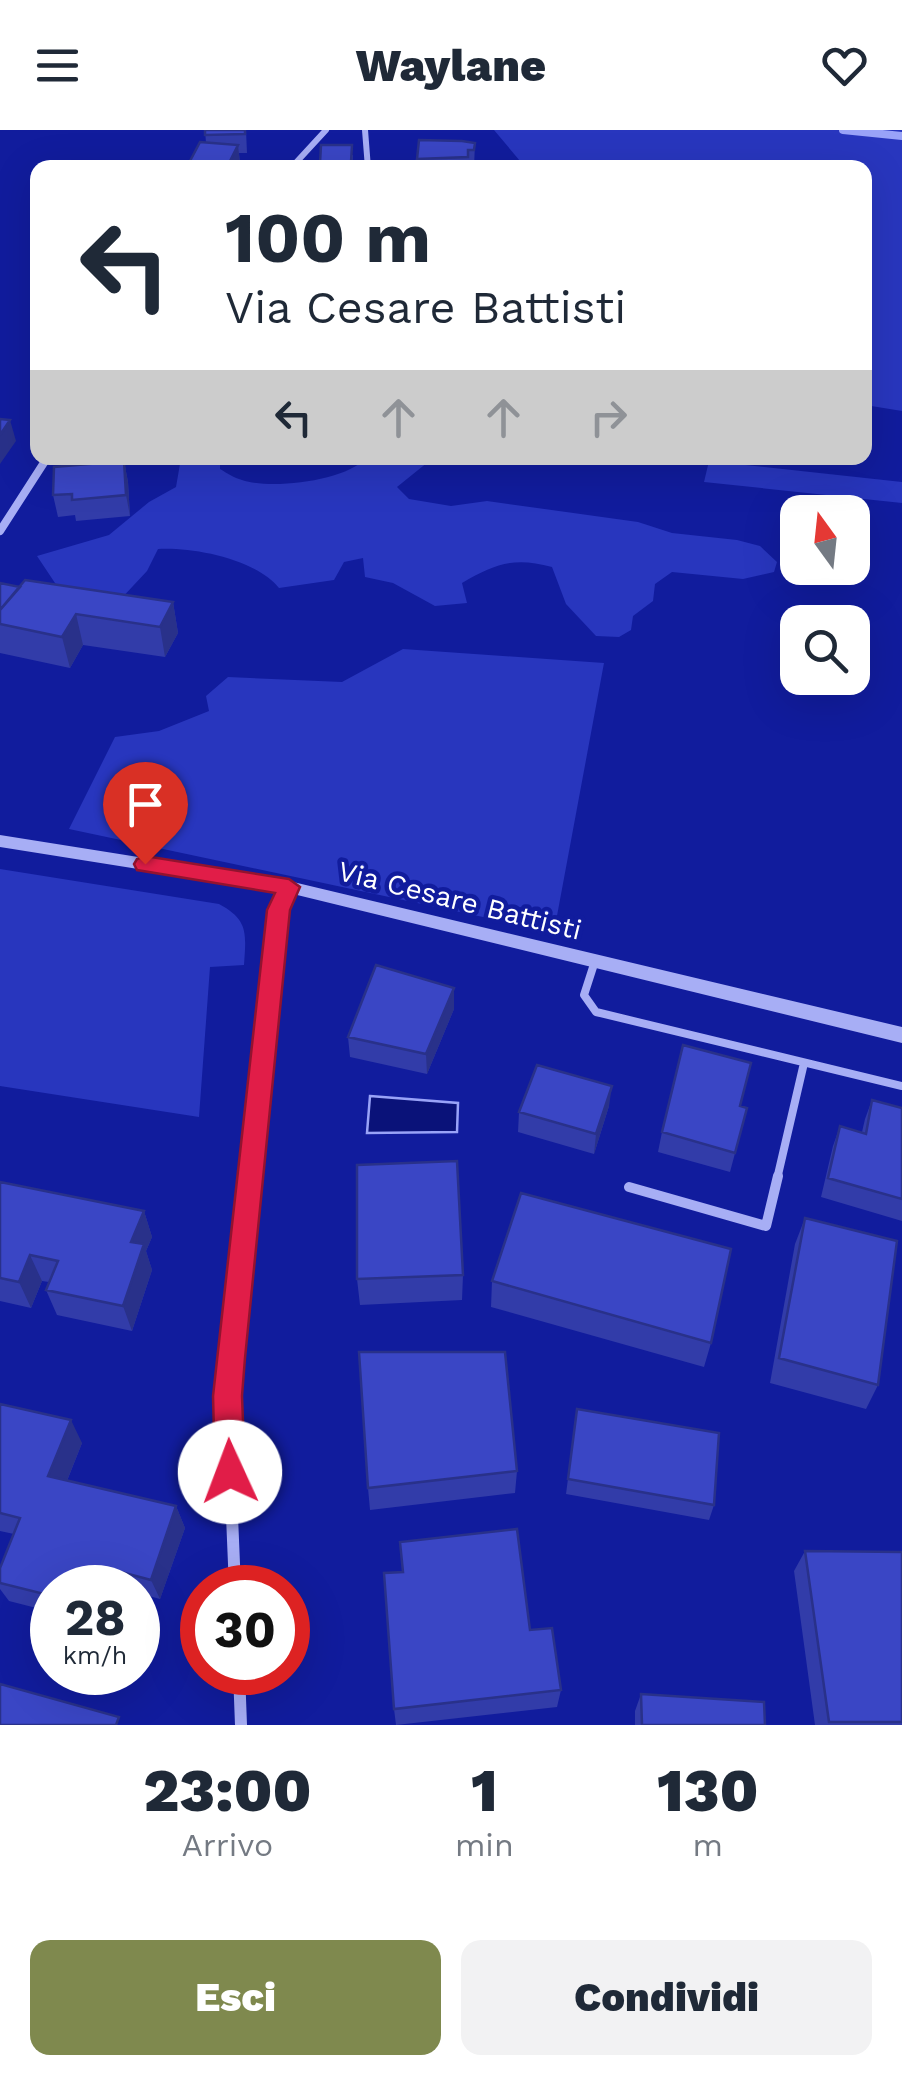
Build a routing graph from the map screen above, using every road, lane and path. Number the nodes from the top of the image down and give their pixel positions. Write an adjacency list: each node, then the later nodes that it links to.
1 (326, 130): 3 (street)
2 (364, 130): 4 (street)
3 (298, 160)
4 (367, 160)
5 (42, 465): 6 (street)
6 (0, 531)
7 (0, 841): 8 (street, Via Cesare Battisti)
8 (289, 887): 9 (street, Via Cesare Battisti); 14 (street)
9 (595, 961): 10 (street, Via Cesare Battisti); 11 (lane)
10 (902, 1035)
11 (804, 1063): 12 (lane); 13 (lane)
12 (902, 1086)
13 (629, 1187)
14 (234, 1565)
15 (240, 1695): 16 (street)
16 (241, 1725)

